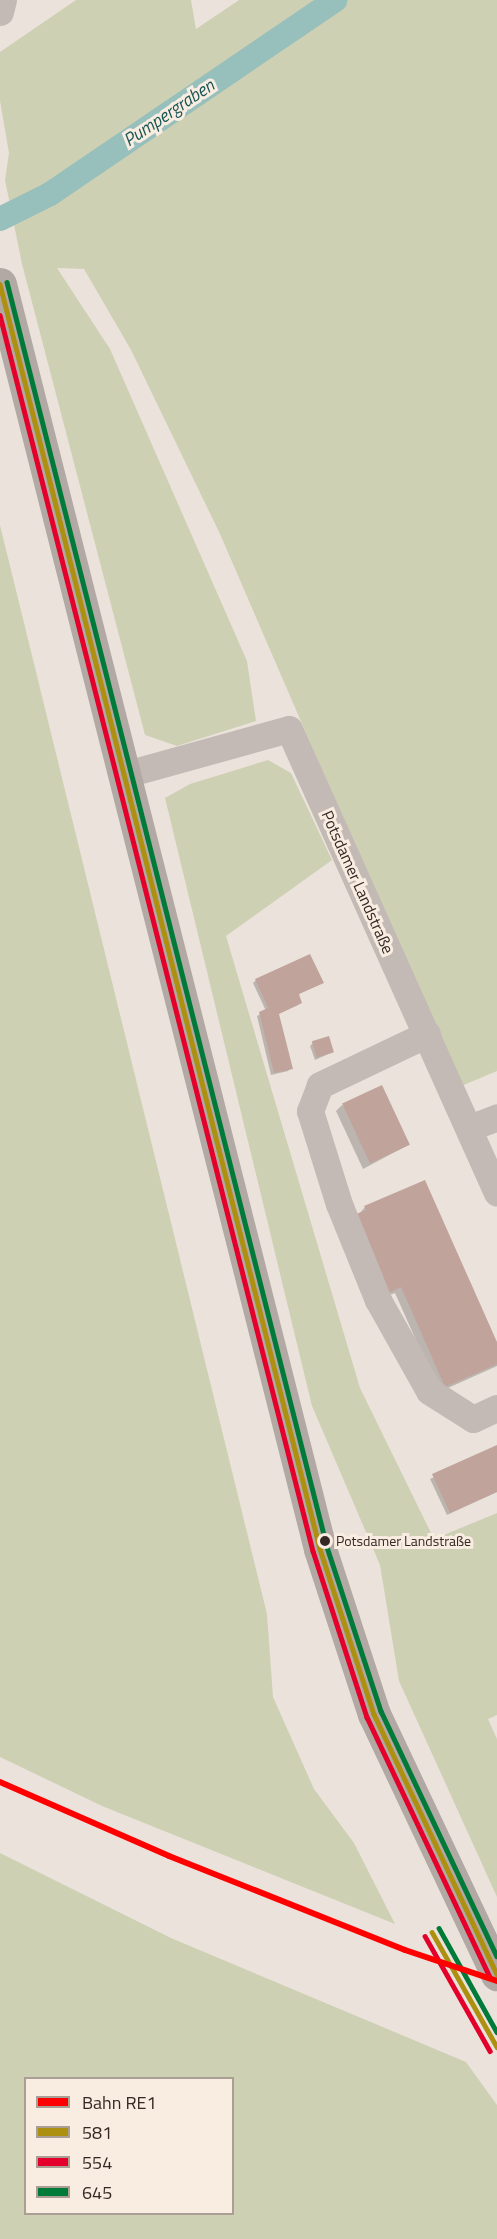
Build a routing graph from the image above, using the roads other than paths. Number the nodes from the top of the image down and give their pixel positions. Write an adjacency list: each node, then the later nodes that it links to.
1 (3, 0): 2 (street)
2 (0, 12)
3 (0, 284): 4 (main road)
4 (123, 775): 5 (street, Potsdamer Landstraße); 10 (main road)
5 (427, 1034): 7 (street, Potsdamer Landstraße); 9 (street)
6 (497, 1117): 7 (street)
7 (469, 1128): 8 (street, Potsdamer Landstraße)
8 (497, 1193)
9 (497, 1408)
10 (493, 1967)

